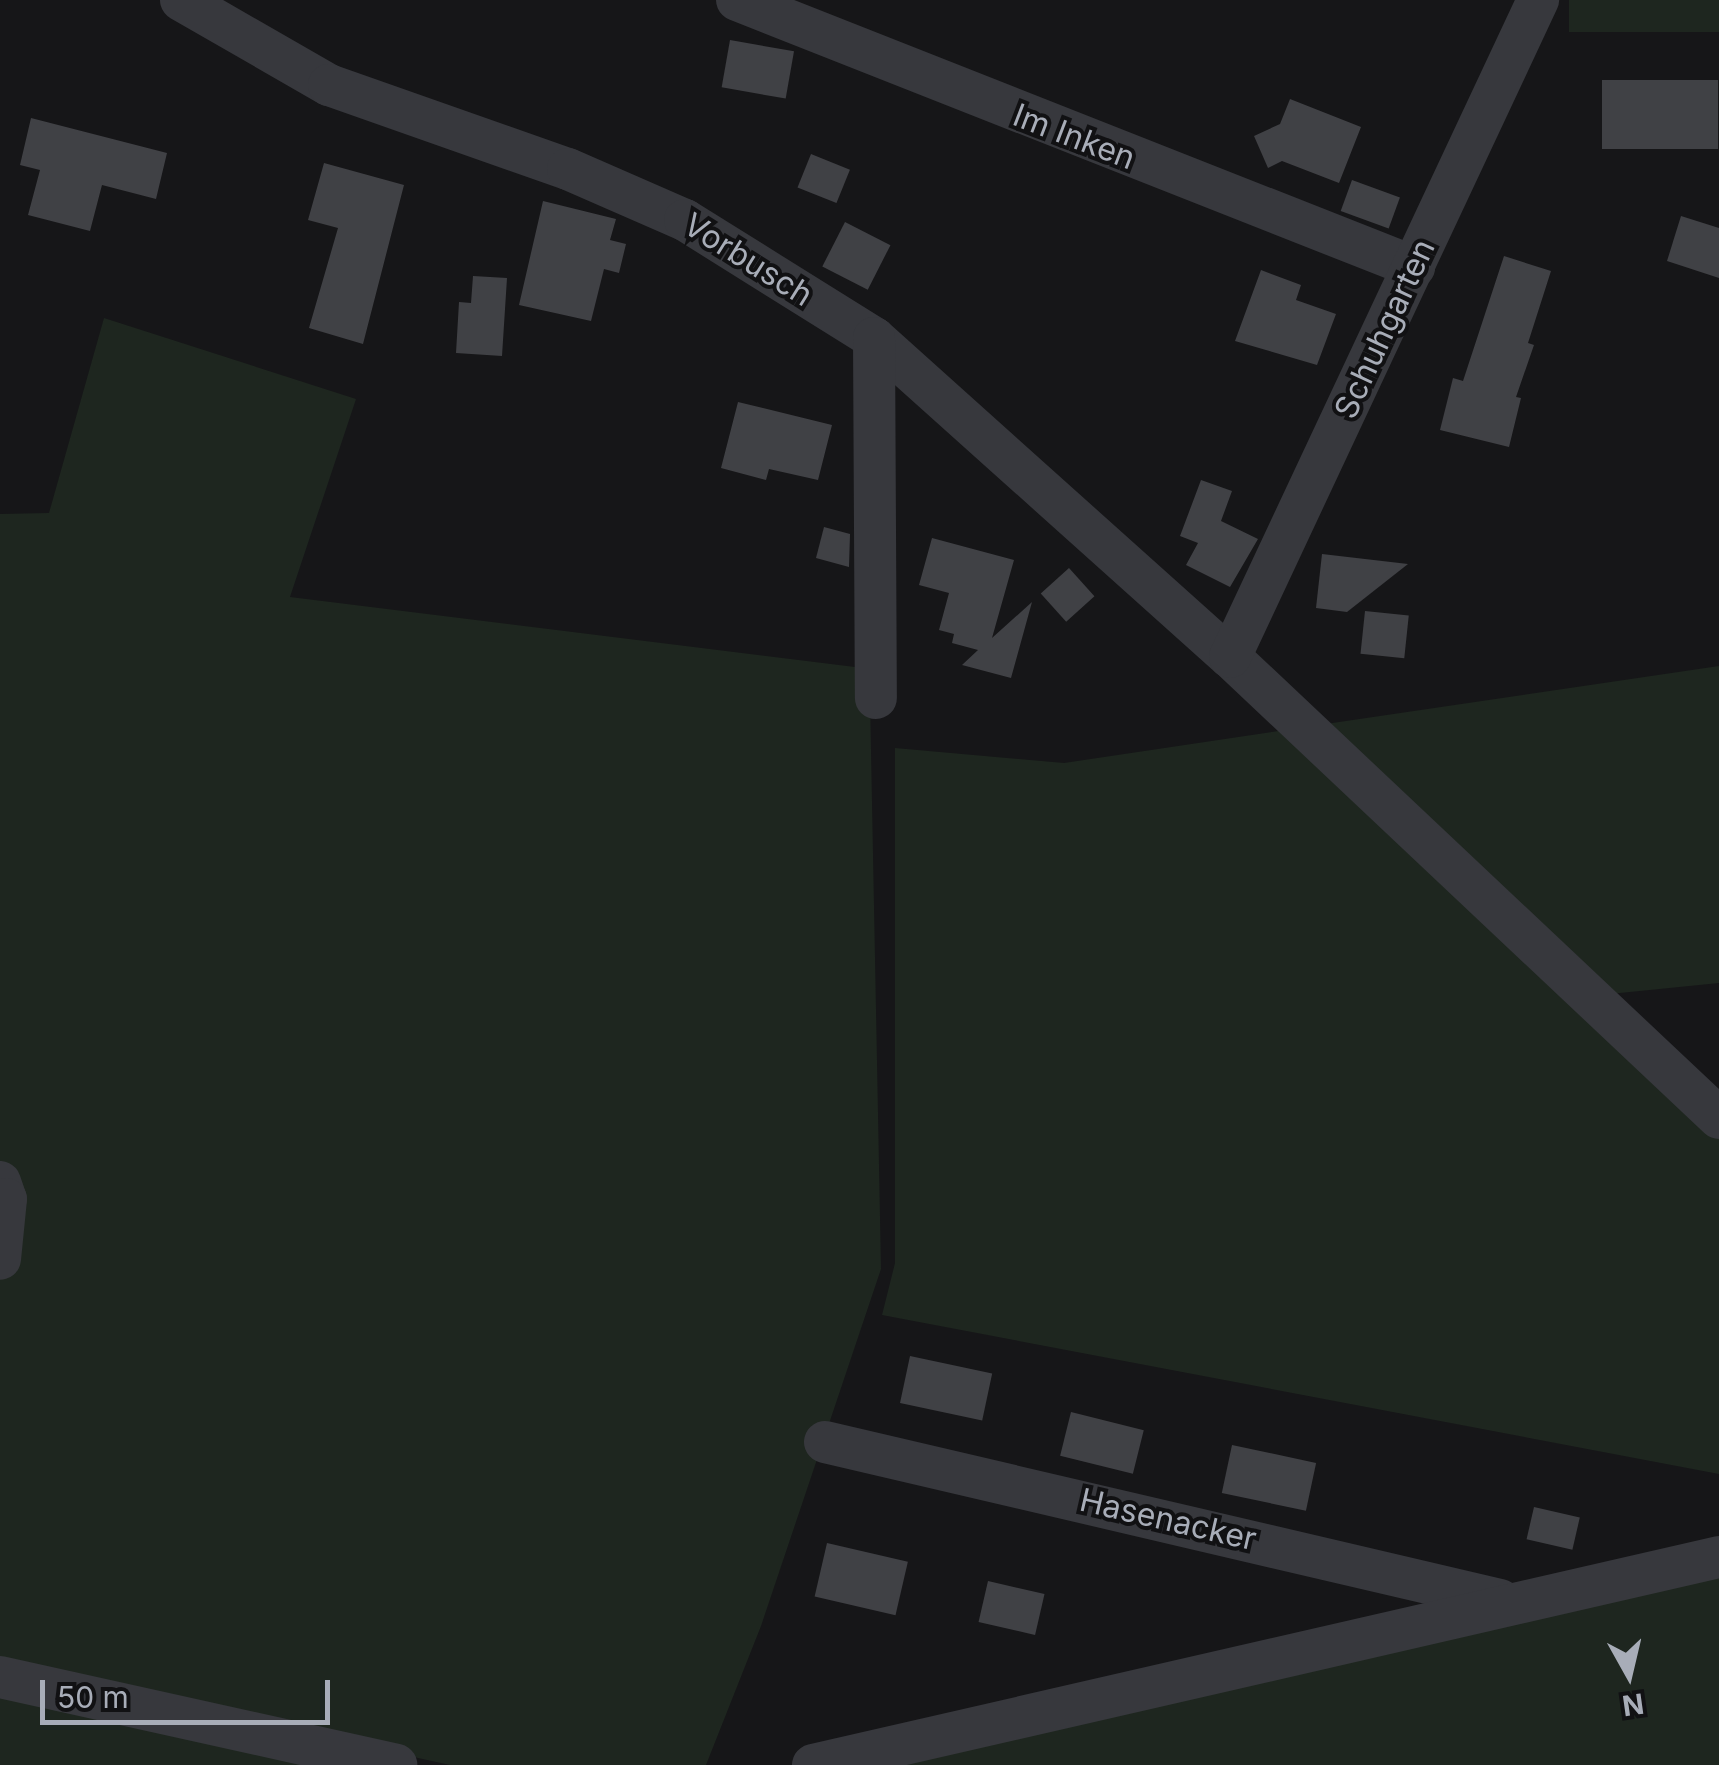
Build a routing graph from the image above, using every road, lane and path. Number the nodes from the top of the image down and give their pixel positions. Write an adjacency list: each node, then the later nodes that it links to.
1 (181, 0): 5 (street, Vorbusch)
2 (736, 0): 4 (street, Im Inken)
3 (1538, 0): 4 (street, Schuhgarten)
4 (1414, 267): 6 (street, Schuhgarten)
5 (874, 338): 6 (street, Vorbusch); 7 (street)
6 (1230, 657): 8 (street, Vorbusch)
7 (876, 698)
8 (1719, 1118)
9 (0, 1182): 10 (street)
10 (0, 1259)
11 (826, 1442): 13 (street, Hasenacker)
12 (1719, 1557): 13 (street)
13 (1510, 1602): 16 (street)
14 (0, 1677): 15 (street)
15 (396, 1765)
16 (812, 1765)

